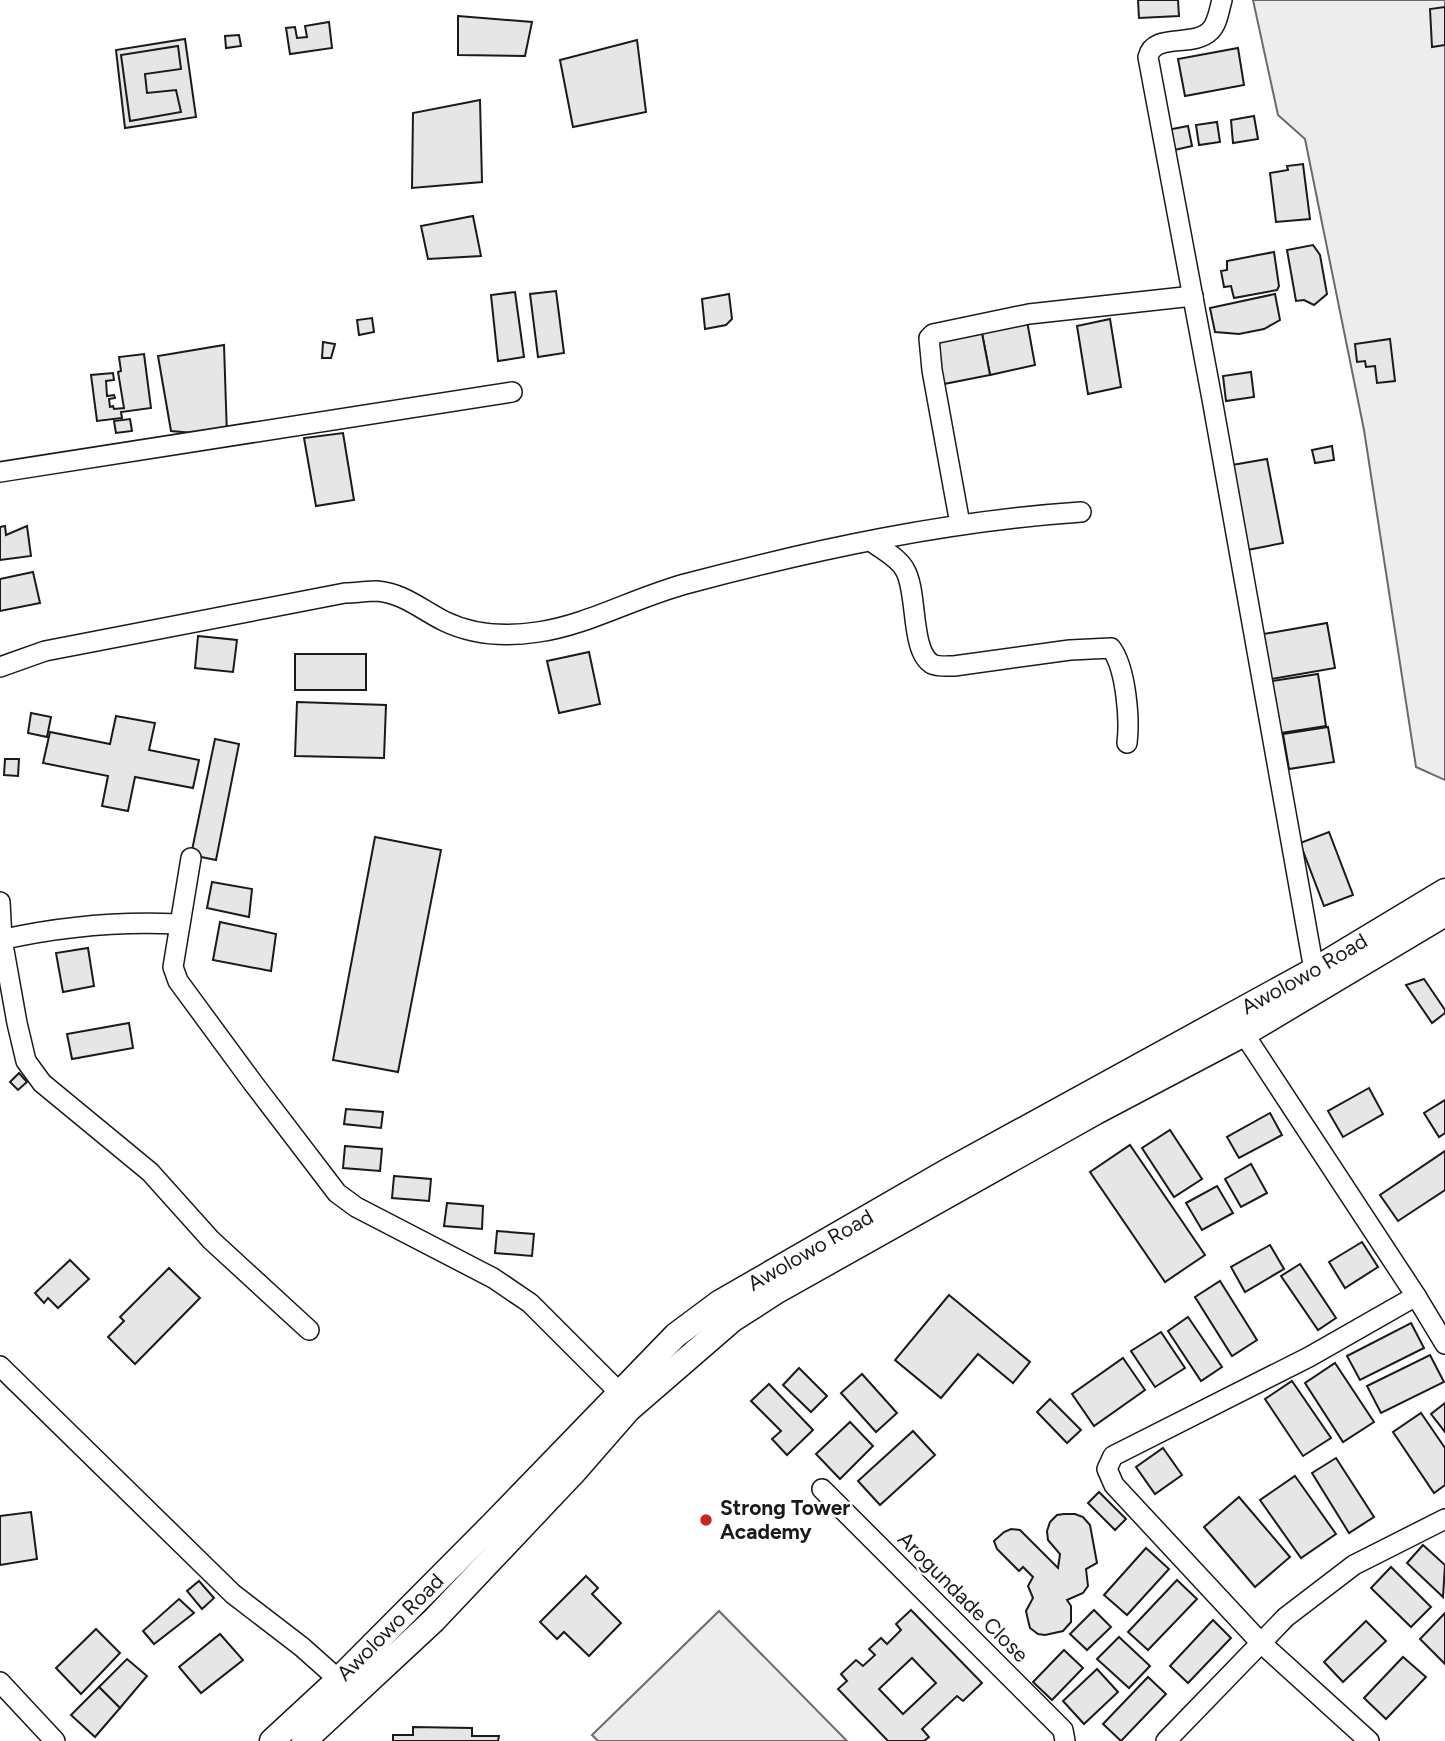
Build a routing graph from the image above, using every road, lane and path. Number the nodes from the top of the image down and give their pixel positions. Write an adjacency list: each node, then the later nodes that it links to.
1 (1222, 0): 2 (street)
2 (1193, 296): 6 (street); 16 (street)
3 (512, 391): 4 (street)
4 (0, 472)
5 (1081, 512): 6 (street)
6 (960, 524): 7 (street)
7 (871, 541): 8 (street); 9 (street)
8 (0, 667)
9 (1127, 743)
10 (191, 858): 14 (street)
11 (1445, 891): 16 (main road, Awolowo Road)
12 (0, 902): 15 (street)
13 (1445, 914): 17 (main road, Awolowo Road)
14 (178, 924): 15 (street); 22 (street)
15 (1, 939): 19 (street)
16 (1314, 970): 22 (main road, Awolowo Road)
17 (1244, 1034): 18 (street); 27 (main road, Awolowo Road)
18 (1416, 1296): 20 (street); 25 (street)
19 (309, 1330)
20 (1445, 1344)
21 (0, 1366): 27 (street)
22 (619, 1392): 27 (main road, Awolowo Road)
23 (822, 1489): 31 (street, Arogundade Close)
24 (1445, 1519): 25 (street)
25 (1260, 1642): 32 (street); 33 (street)
26 (0, 1682): 28 (street)
27 (346, 1686): 29 (main road, Awolowo Road); 30 (main road, Awolowo Road)
28 (55, 1741)
29 (272, 1741)
30 (304, 1741)
31 (1065, 1741)
32 (1166, 1741)
33 (1368, 1741)

